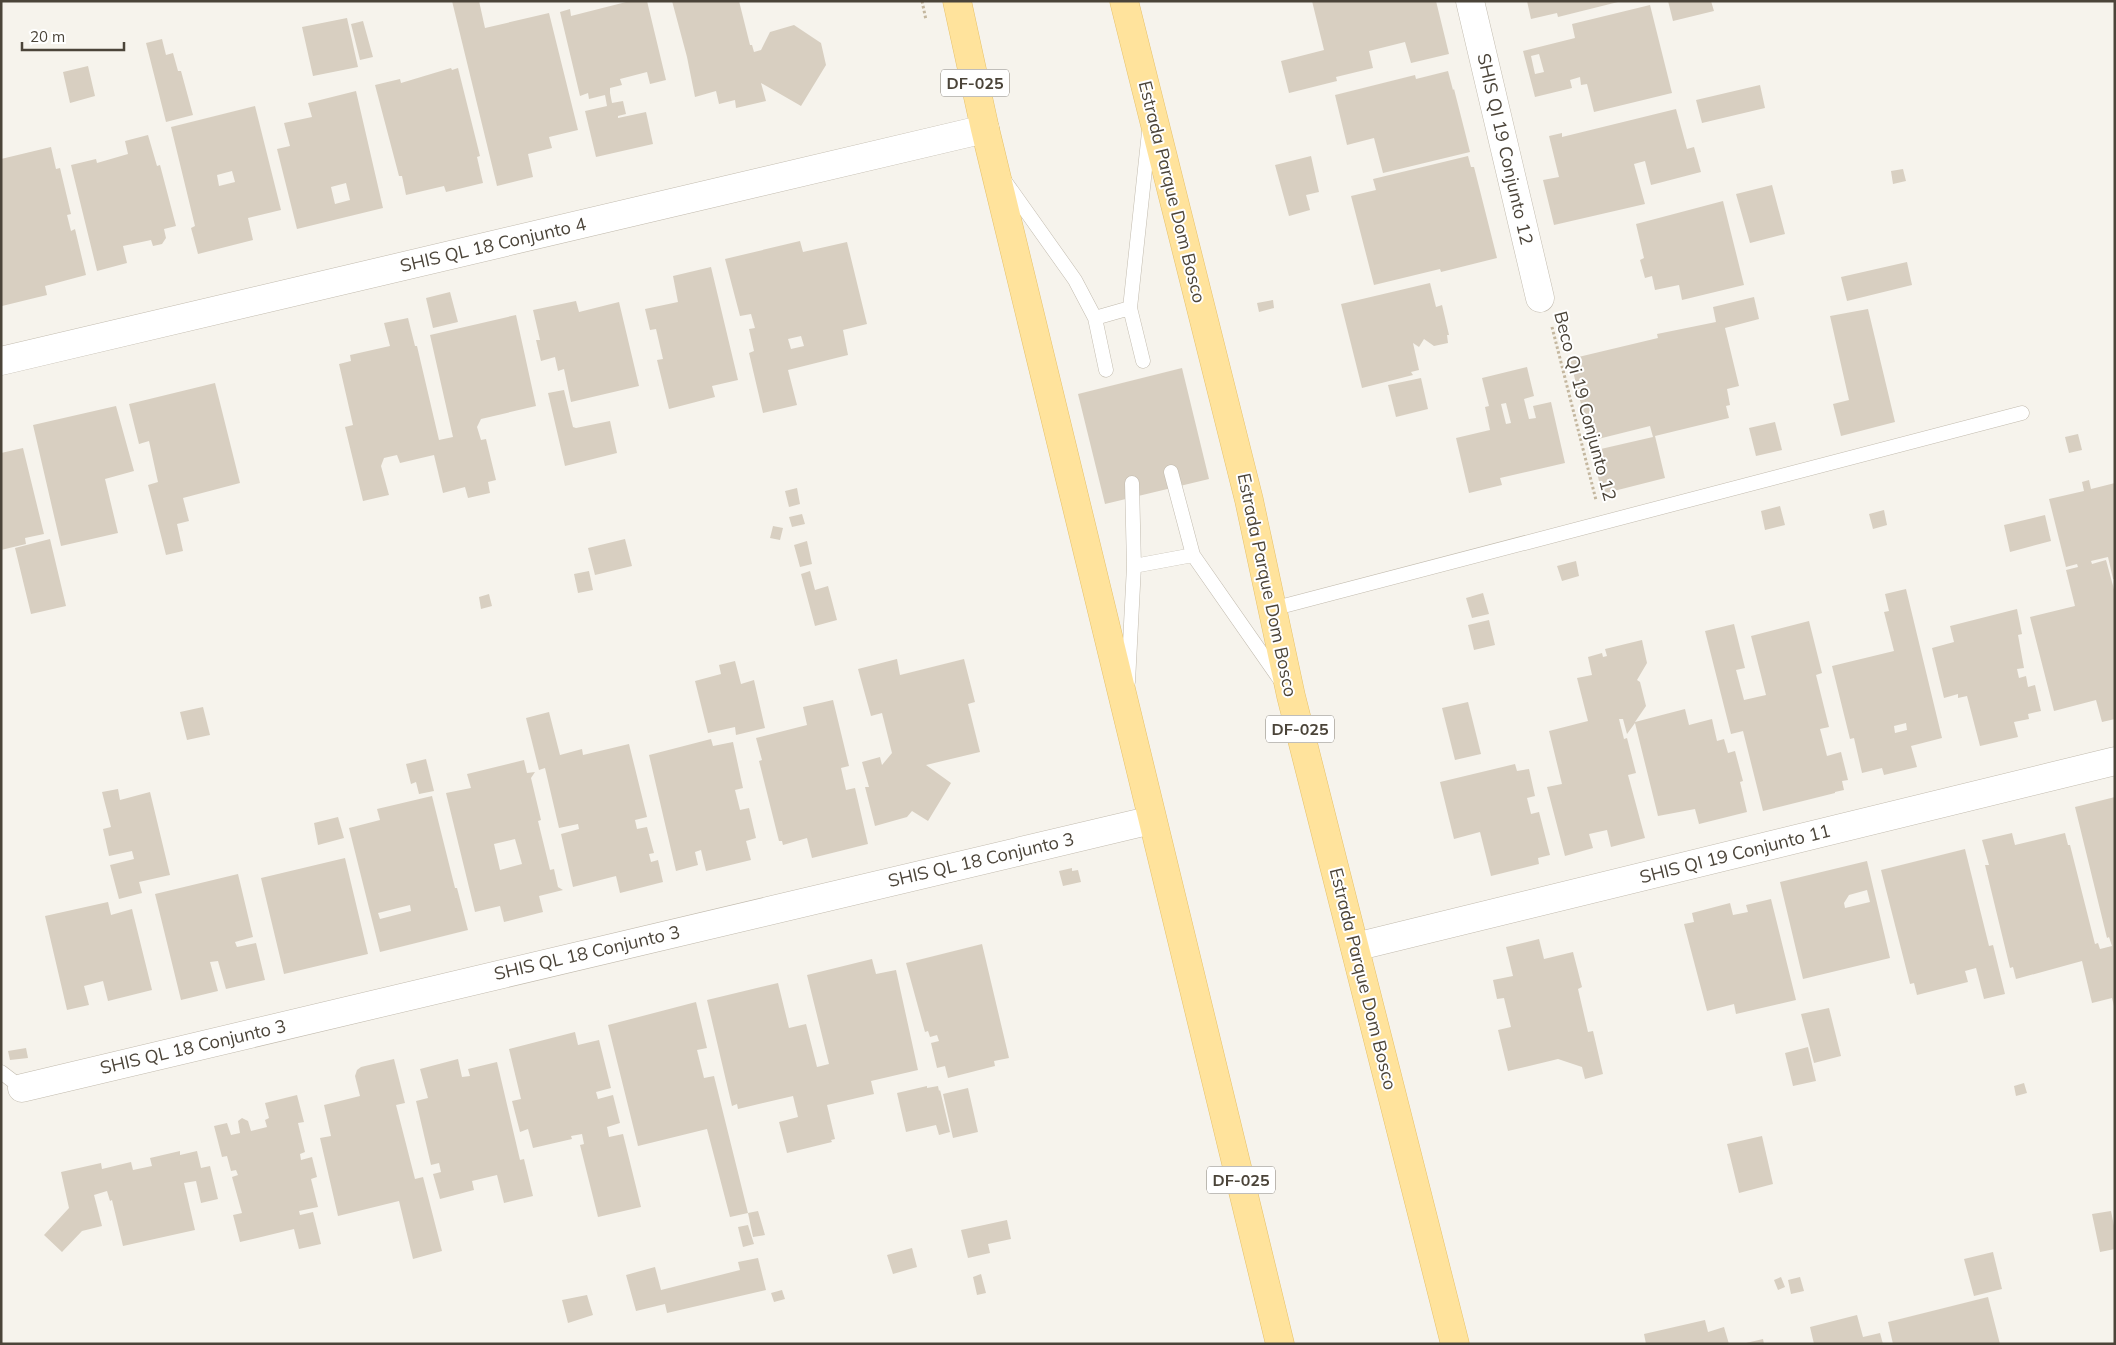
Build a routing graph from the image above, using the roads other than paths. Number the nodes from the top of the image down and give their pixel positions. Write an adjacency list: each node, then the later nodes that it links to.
1 (957, 1): 5 (main road, DF-025)
2 (1124, 1): 4 (main road, Estrada Parque Dom Bosco / DF-025)
3 (1470, 1): 7 (street, SHIS QI 19 Conjunto 12)
4 (1151, 113): 8 (lane); 18 (main road, Estrada Parque Dom Bosco / DF-025)
5 (984, 129): 6 (main road, DF-025); 10 (street, SHIS QL 18 Conjunto 4)
6 (994, 165): 9 (lane); 20 (main road, DF-025)
7 (1540, 298)
8 (1130, 308): 9 (lane); 11 (lane)
9 (1095, 318): 12 (lane)
10 (1, 361)
11 (1143, 361)
12 (1106, 370)
13 (2022, 414): 18 (lane)
14 (1171, 472): 16 (lane)
15 (1132, 483): 17 (lane)
16 (1194, 555): 17 (lane); 19 (lane)
17 (1134, 566): 20 (lane)
18 (1272, 608): 19 (main road, Estrada Parque Dom Bosco / DF-025)
19 (1291, 696): 23 (main road, Estrada Parque Dom Bosco / DF-025)
20 (1126, 718): 22 (main road, DF-025)
21 (2115, 761): 23 (street, SHIS QI 19 Conjunto 11)
22 (1152, 820): 24 (street, SHIS QL 18 Conjunto 3); 25 (main road, DF-025)
23 (1355, 947): 26 (main road, Estrada Parque Dom Bosco / DF-025)
24 (12, 1080)
25 (1280, 1344)
26 (1456, 1344)

